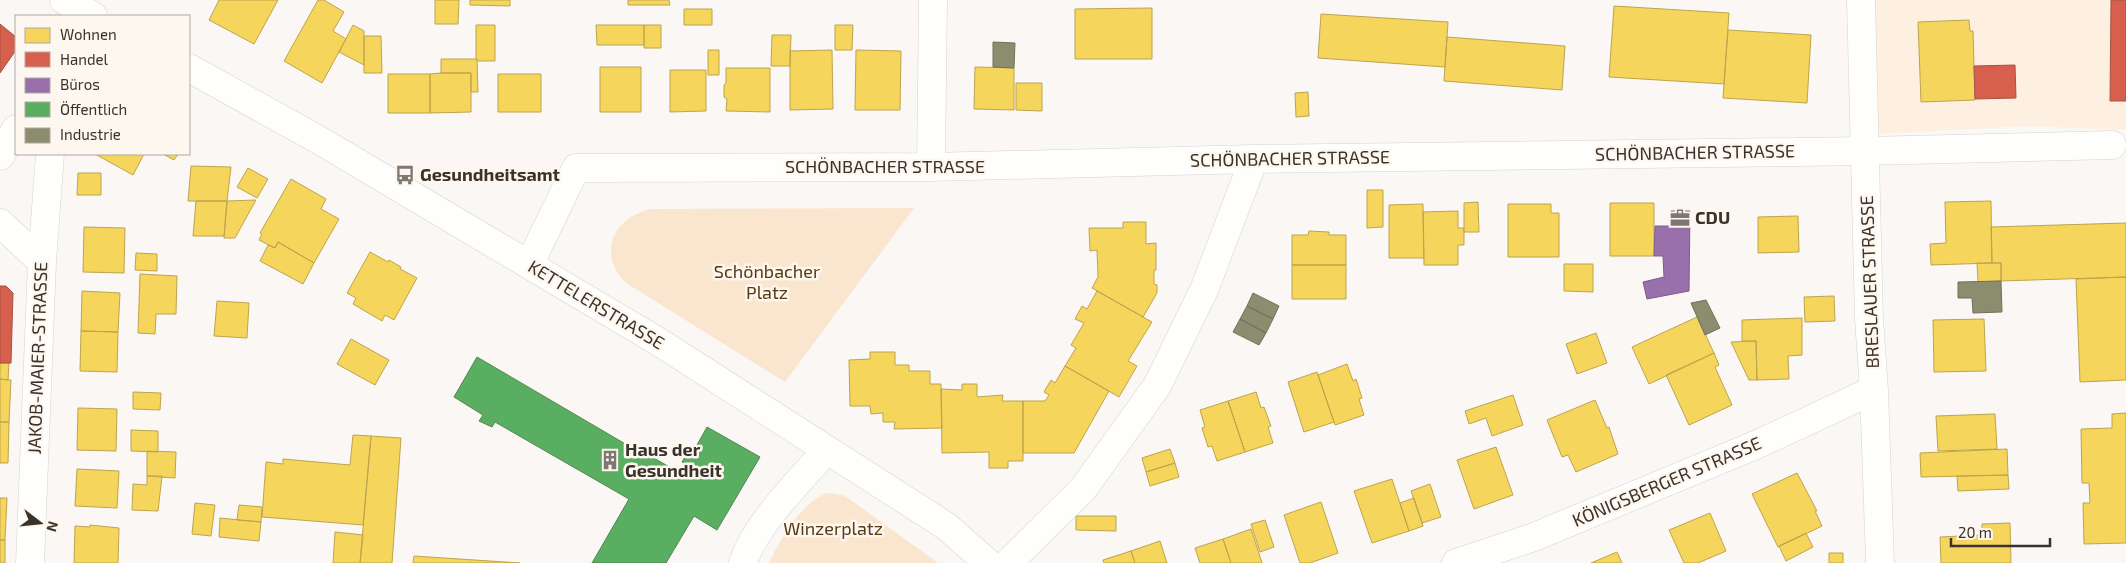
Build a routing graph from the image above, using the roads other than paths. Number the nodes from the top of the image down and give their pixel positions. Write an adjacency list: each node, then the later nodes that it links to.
1 (62, 0): 4 (street); 5 (street); 6 (street)
2 (932, 0): 14 (street)
3 (1861, 0): 10 (street, BRESLAUER STRASSE)
4 (55, 15)
5 (60, 15)
6 (91, 15)
7 (190, 69): 17 (street, KETTELERSTRASSE)
8 (15, 131): 12 (street)
9 (2112, 145): 10 (street, SCHÖNBACHER STRASSE)
10 (1866, 151): 13 (street, SCHÖNBACHER STRASSE); 18 (street, BRESLAUER STRASSE)
11 (50, 155): 16 (street, JAKOB-MAIER-STRASSE)
12 (0, 156)
13 (1254, 159): 14 (street, SCHÖNBACHER STRASSE); 23 (street)
14 (931, 167): 17 (street, SCHÖNBACHER STRASSE)
15 (0, 223): 16 (street)
16 (42, 262): 20 (street, JAKOB-MAIER-STRASSE)
17 (529, 265): 19 (street, KETTELERSTRASSE)
18 (1874, 390): 24 (street, KÖNIGSBERGER STRASSE); 25 (street, BRESLAUER STRASSE)
19 (826, 451): 21 (street); 22 (street, KETTELERSTRASSE)
20 (30, 563)
21 (744, 563)
22 (988, 563)
23 (1008, 563)
24 (1456, 563)
25 (1880, 563)

